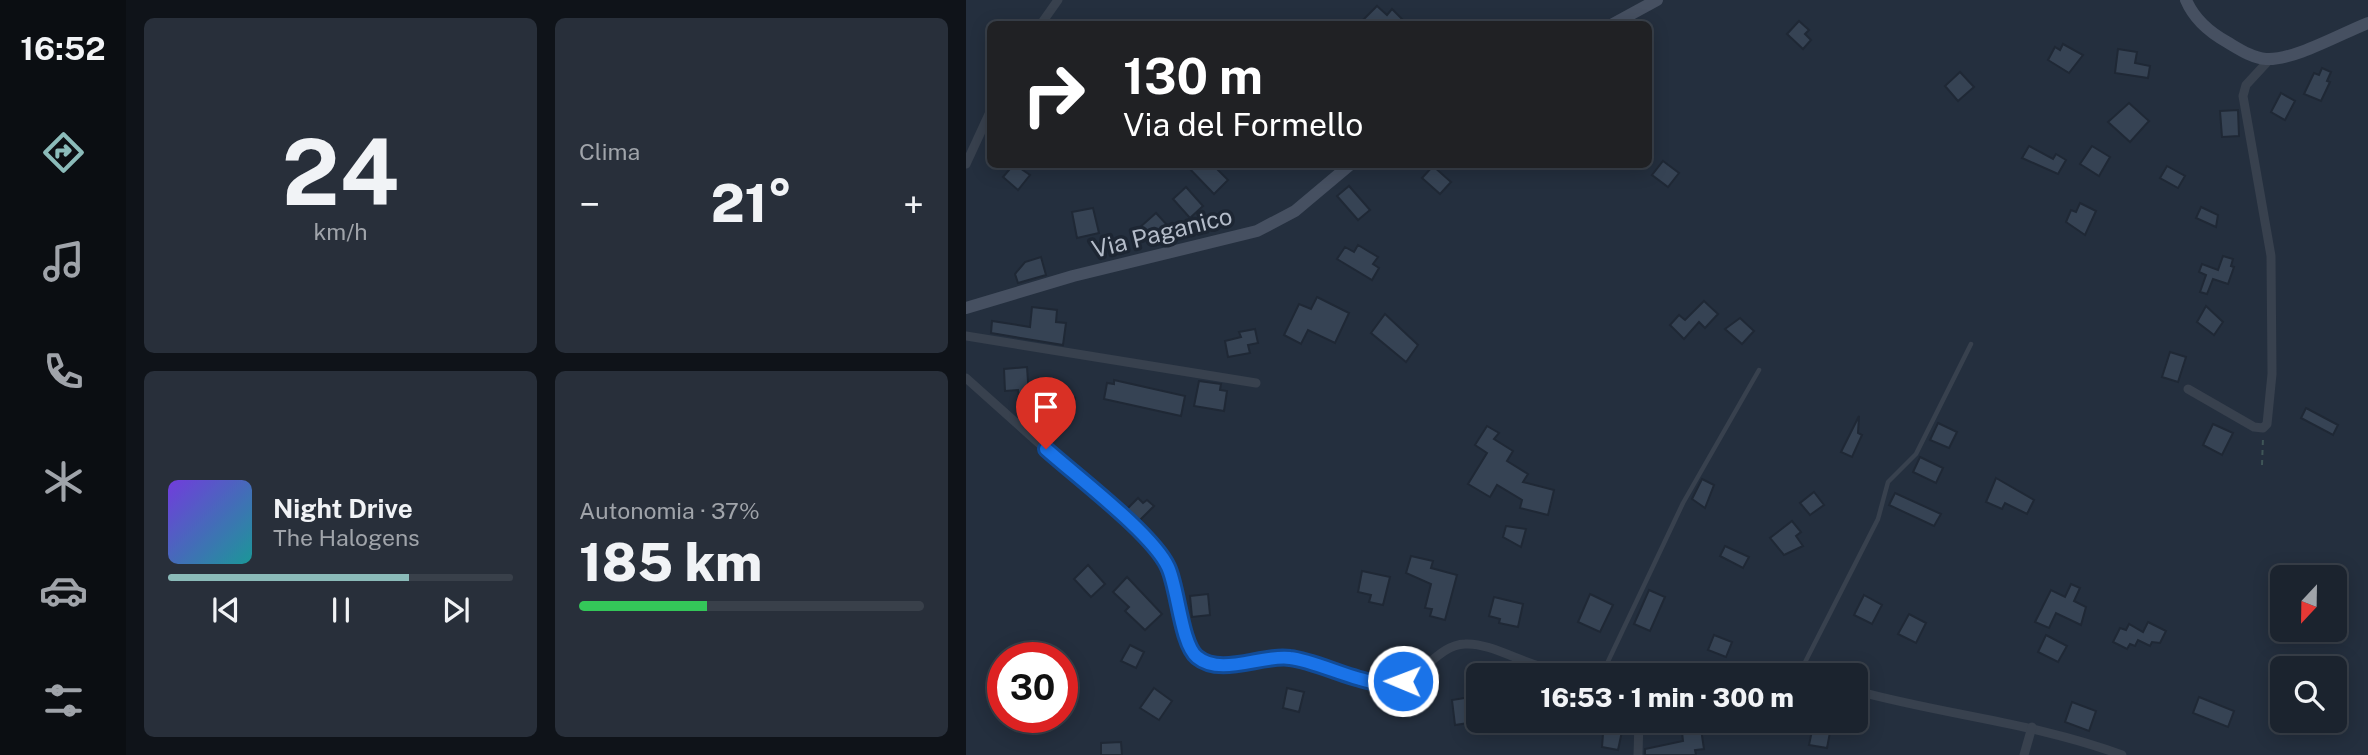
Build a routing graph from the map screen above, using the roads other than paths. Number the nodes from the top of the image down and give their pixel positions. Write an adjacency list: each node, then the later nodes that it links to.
1 (1058, 0): 4 (street)
2 (1657, 0): 5 (street)
3 (2186, 0): 7 (street)
4 (1043, 21)
5 (1618, 21)
6 (2368, 23): 7 (street)
7 (2270, 59): 17 (street)
8 (987, 118): 9 (street)
9 (966, 164)
10 (1346, 168): 11 (street, Via Paganico)
11 (966, 308)
12 (966, 336): 16 (street)
13 (1970, 344): 20 (lane)
14 (1759, 370): 19 (lane)
15 (966, 378): 18 (street)
16 (1256, 383)
17 (2188, 389)
18 (1528, 663)
19 (1607, 663)
20 (1803, 663)
21 (1868, 694): 22 (street)
22 (2032, 727): 25 (street); 26 (street)
23 (1639, 733): 24 (street)
24 (1638, 755)
25 (2024, 755)
26 (2122, 755)

